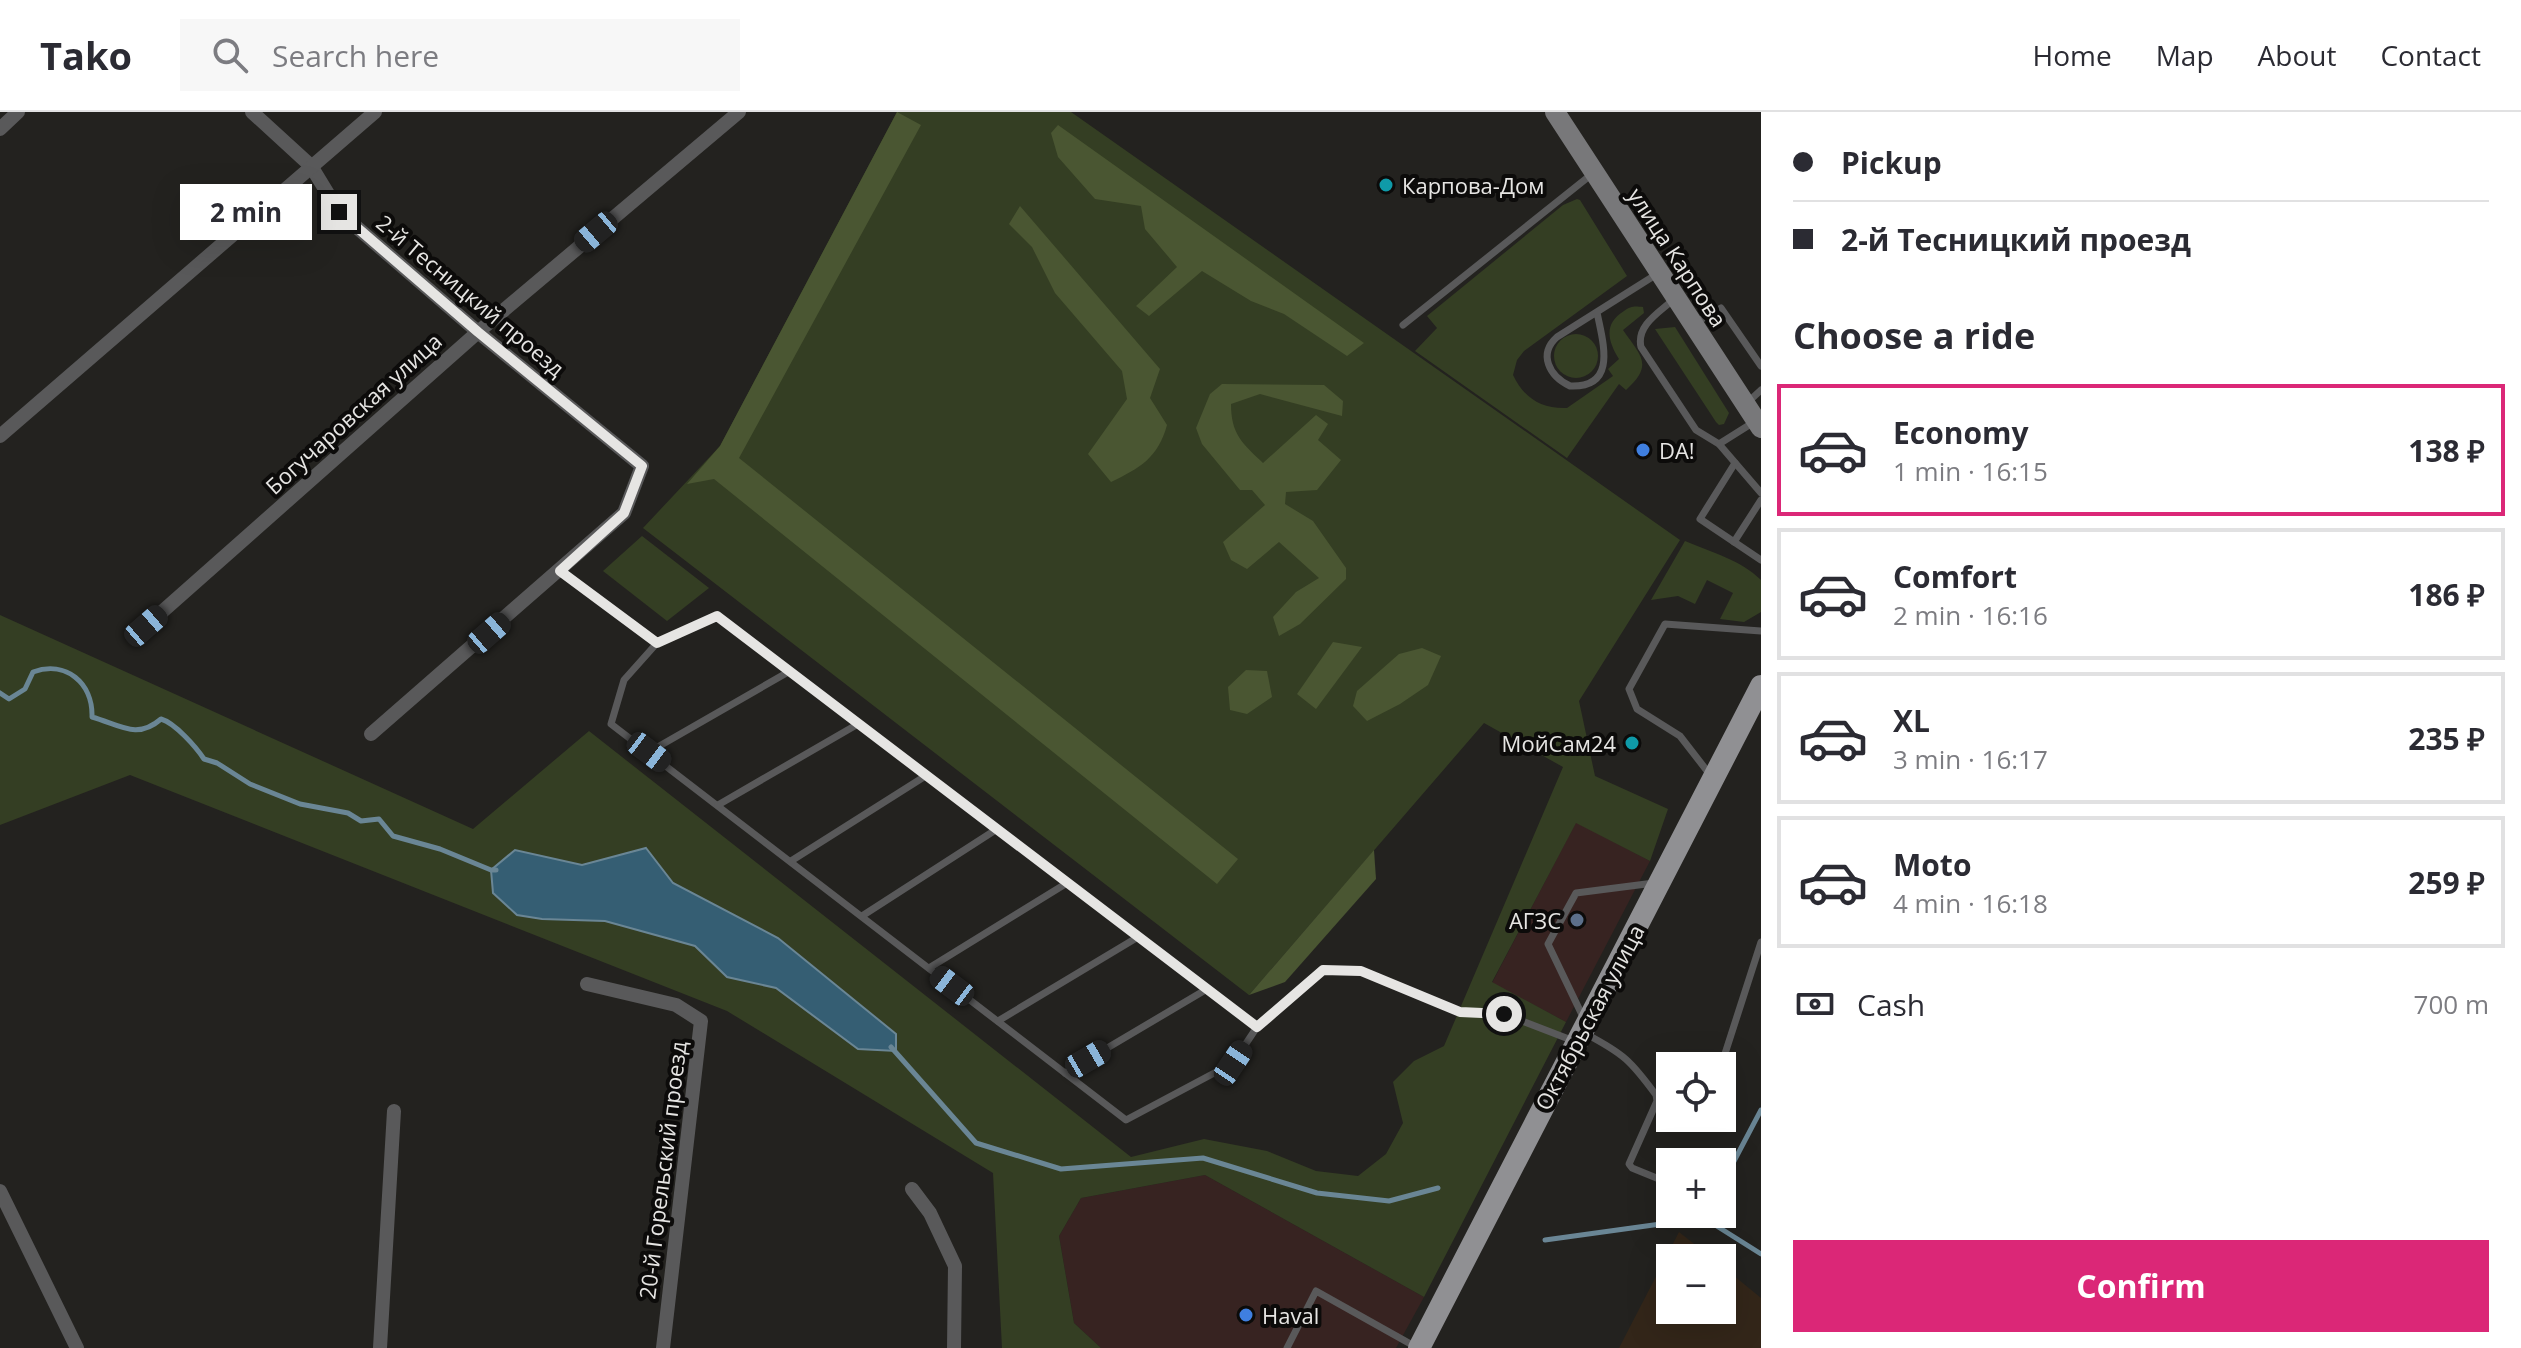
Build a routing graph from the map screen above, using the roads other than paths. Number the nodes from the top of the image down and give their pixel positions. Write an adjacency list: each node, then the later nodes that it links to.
1 (18, 112): 6 (street)
2 (252, 112): 7 (street, 2-й Тесницкий проезд)
3 (375, 112): 7 (street)
4 (739, 112): 14 (street, Богучаровская улица)
5 (1555, 112): 8 (main road, улица Карпова)
6 (0, 129)
7 (311, 166): 14 (street, 2-й Тесницкий проезд); 18 (street)
8 (1594, 172): 9 (main road, улица Карпова); 13 (lane)
9 (1659, 273): 10 (main road, улица Карпова); 11 (lane)
10 (1676, 297): 12 (main road, улица Карпова); 19 (lane)
11 (1597, 312): 11 (lane)
12 (1693, 324): 15 (lane); 17 (main road, улица Карпова)
13 (1403, 325)
14 (478, 332): 27 (street, 2-й Тесницкий проезд); 28 (street, Богучаровская улица)
15 (1761, 366)
16 (1761, 390): 17 (lane)
17 (1754, 418): 19 (lane)
18 (0, 436)
19 (1719, 444): 20 (lane)
20 (1735, 463): 21 (lane); 23 (lane)
21 (1761, 493)
22 (1761, 500): 23 (lane)
23 (1734, 542): 24 (lane)
24 (1753, 555): 25 (lane); 26 (lane)
25 (1761, 560)
26 (1761, 568)
27 (560, 571): 30 (lane); 34 (street)
28 (146, 626)
29 (1761, 631): 37 (lane)
30 (657, 643): 31 (lane); 35 (lane)
31 (790, 671): 33 (lane); 35 (lane)
32 (1761, 686): 37 (main road, Октябрьская улица)
33 (858, 724): 36 (lane); 38 (lane)
34 (371, 734)
35 (649, 752): 38 (lane)
36 (927, 775): 39 (lane); 40 (lane)
37 (1714, 779): 41 (main road, Октябрьская улица)
38 (718, 805): 40 (lane)
39 (997, 829): 42 (lane); 43 (lane)
40 (791, 861): 43 (lane)
41 (1660, 882): 51 (main road, Октябрьская улица); 51 (lane)
42 (1067, 883): 44 (lane); 46 (lane)
43 (862, 916): 46 (lane)
44 (1138, 937): 48 (lane); 49 (lane)
45 (1761, 942): 52 (lane)
46 (929, 968): 49 (lane)
47 (587, 984): 60 (street, 20-й Горельский проезд)
48 (1207, 989): 50 (lane); 53 (lane)
49 (998, 1021): 53 (lane)
50 (1257, 1027): 51 (lane); 53 (lane)
51 (1581, 1031): 55 (lane); 63 (main road, Октябрьская улица)
52 (1726, 1052)
53 (1065, 1073)
54 (394, 1111): 59 (street)
55 (1656, 1178)
56 (912, 1189): 61 (street)
57 (0, 1191): 58 (street)
58 (77, 1348)
59 (380, 1348)
60 (663, 1348)
61 (954, 1348)
62 (1287, 1348): 63 (lane)
63 (1418, 1348)

